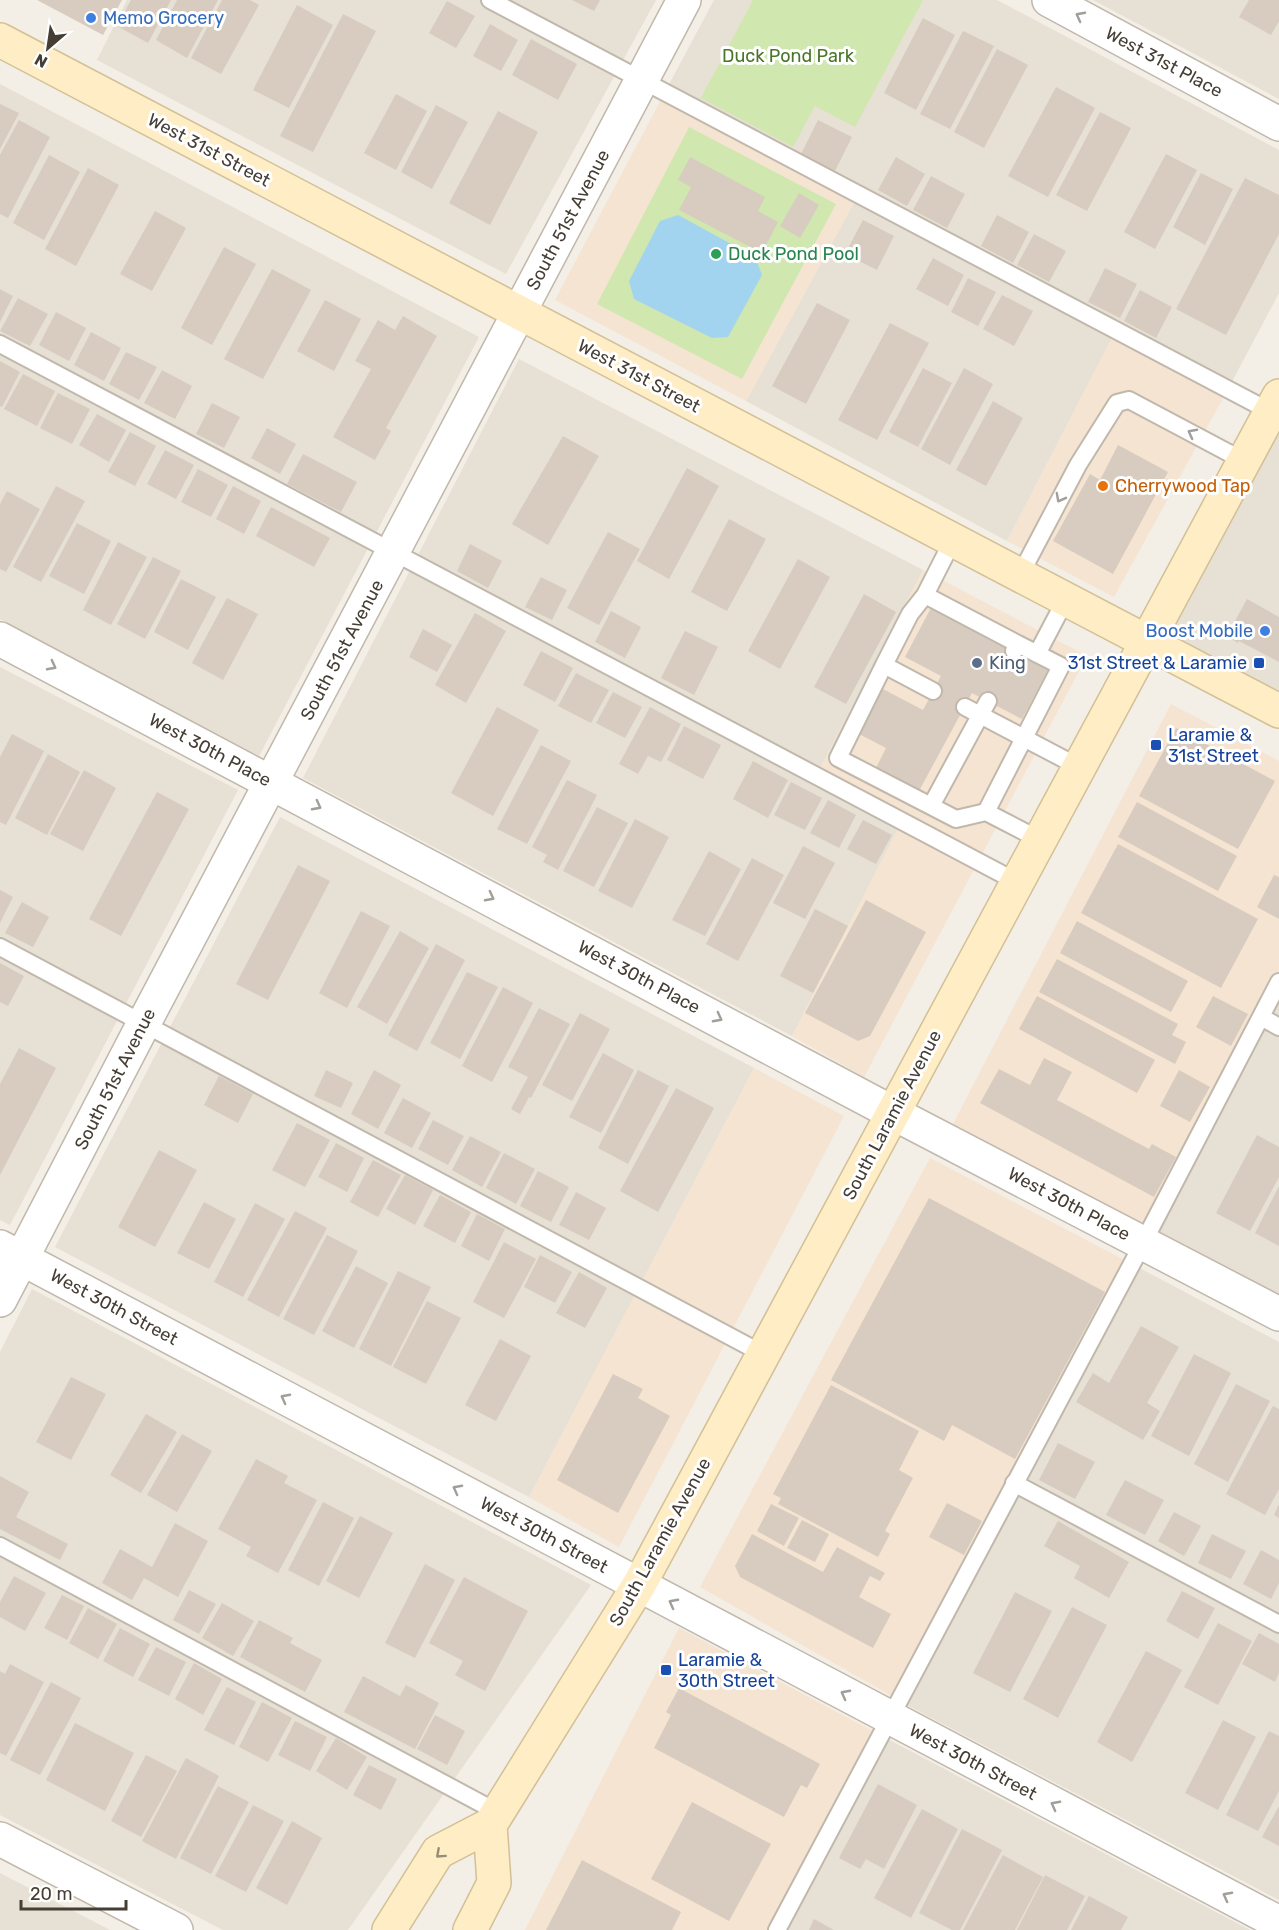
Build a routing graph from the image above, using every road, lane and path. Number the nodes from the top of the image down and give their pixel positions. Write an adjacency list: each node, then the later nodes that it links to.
1 (490, 0): 5 (lane)
2 (684, 0): 5 (street, South 51st Avenue)
3 (1049, 0): 6 (street, West 31st Place, one-way to 3)
4 (0, 40): 7 (main road, West 31st Street)
5 (642, 80): 7 (street, South 51st Avenue); 9 (lane)
6 (1279, 124)
7 (519, 314): 11 (main road, West 31st Street); 12 (street, South 51st Avenue)
8 (0, 344): 12 (lane)
9 (1275, 404): 10 (main road, South Laramie Avenue)
10 (1244, 460): 13 (lane, one-way to 13); 17 (main road, South Laramie Avenue)
11 (953, 540): 13 (main road, West 31st Street); 14 (lane)
12 (393, 552): 26 (street, South 51st Avenue); 30 (lane)
13 (1020, 575): 15 (main road, West 31st Street)
14 (925, 595): 18 (lane); 19 (lane)
15 (1066, 599): 17 (main road, West 31st Street); 18 (lane)
16 (0, 639): 26 (street, West 30th Place, one-way to 26)
17 (1147, 641): 23 (main road, West 31st Street); 25 (main road, South Laramie Avenue)
18 (1037, 654): 24 (lane)
19 (884, 665): 20 (lane); 27 (lane)
20 (933, 691)
21 (964, 707): 22 (lane)
22 (984, 708): 24 (lane); 27 (lane)
23 (1279, 711)
24 (1023, 738): 25 (lane); 28 (lane)
25 (1079, 767): 29 (main road, South Laramie Avenue)
26 (272, 782): 34 (street, South 51st Avenue); 36 (street, West 30th Place, one-way to 36)
27 (931, 806): 28 (lane)
28 (986, 812): 29 (lane)
29 (1040, 840): 30 (main road, South Laramie Avenue)
30 (1017, 882): 36 (main road, South Laramie Avenue)
31 (0, 947): 34 (lane)
32 (1279, 982): 33 (lane)
33 (1261, 1017): 35 (lane); 37 (lane)
34 (144, 1023): 38 (street, South 51st Avenue); 41 (lane)
35 (1279, 1027)
36 (893, 1113): 37 (street, West 30th Place); 41 (main road, South Laramie Avenue)
37 (1143, 1243): 40 (street, West 30th Place); 42 (lane)
38 (11, 1252): 39 (street, South 51st Avenue); 44 (street, West 30th Street, one-way to 38)
39 (0, 1300)
40 (1279, 1314)
41 (763, 1354): 44 (main road, South Laramie Avenue)
42 (1014, 1483): 45 (lane); 46 (lane)
43 (0, 1546): 47 (lane)
44 (639, 1586): 46 (street, West 30th Street, one-way to 44); 47 (main road, South Laramie Avenue)
45 (1279, 1624)
46 (890, 1718): 49 (street, West 30th Street, one-way to 46); 53 (lane)
47 (493, 1818): 51 (main road, one-way to 51); 52 (main road)
48 (0, 1839): 50 (street)
49 (1279, 1923)
50 (176, 1930)
51 (389, 1930)
52 (470, 1930)
53 (777, 1930)

